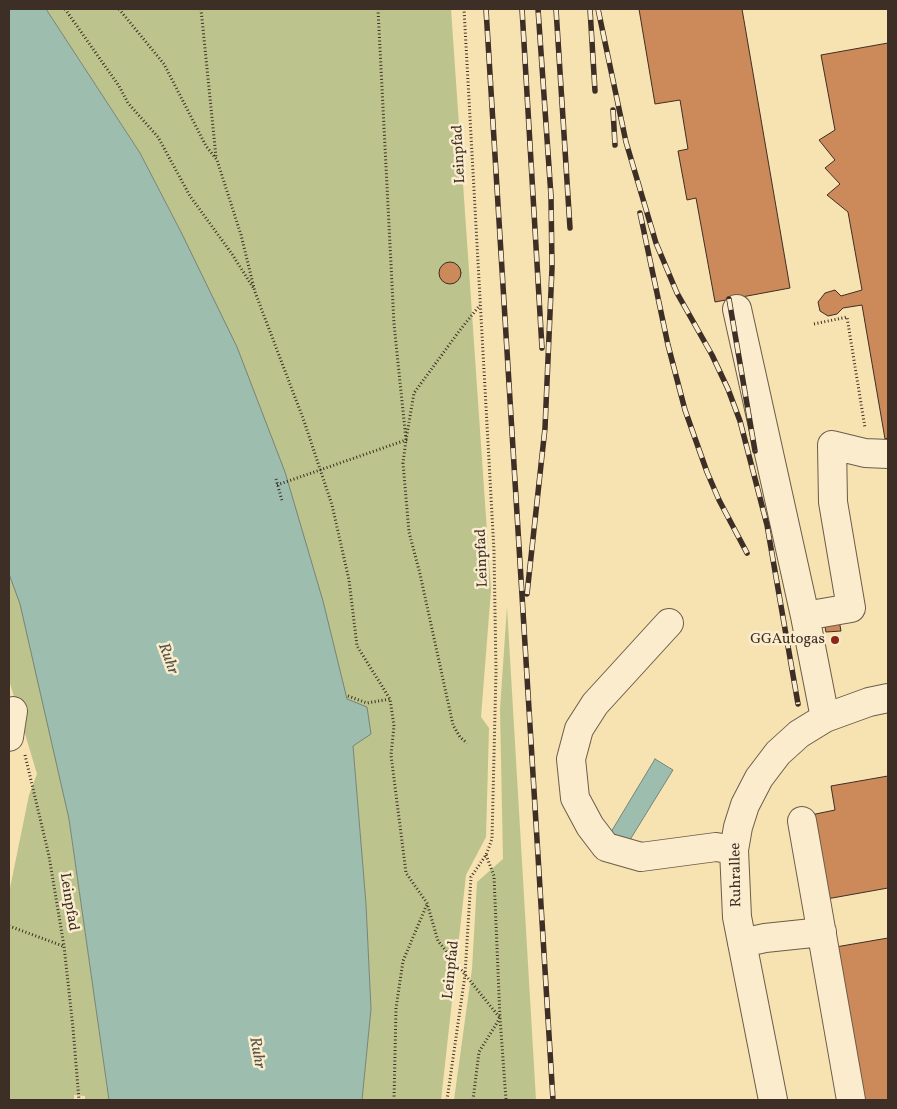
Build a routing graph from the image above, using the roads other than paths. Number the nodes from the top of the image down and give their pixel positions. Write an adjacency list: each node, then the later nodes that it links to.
1 (737, 310): 3 (street)
2 (877, 453): 3 (street)
3 (806, 616): 6 (street)
4 (669, 623): 8 (street)
5 (888, 698): 6 (street, Ruhrallee)
6 (825, 718): 8 (street, Ruhrallee)
7 (802, 821): 9 (street)
8 (734, 850): 10 (street, Ruhrallee)
9 (822, 932): 10 (street); 12 (street)
10 (742, 943): 11 (street, Ruhrallee)
11 (772, 1100)
12 (851, 1100)

